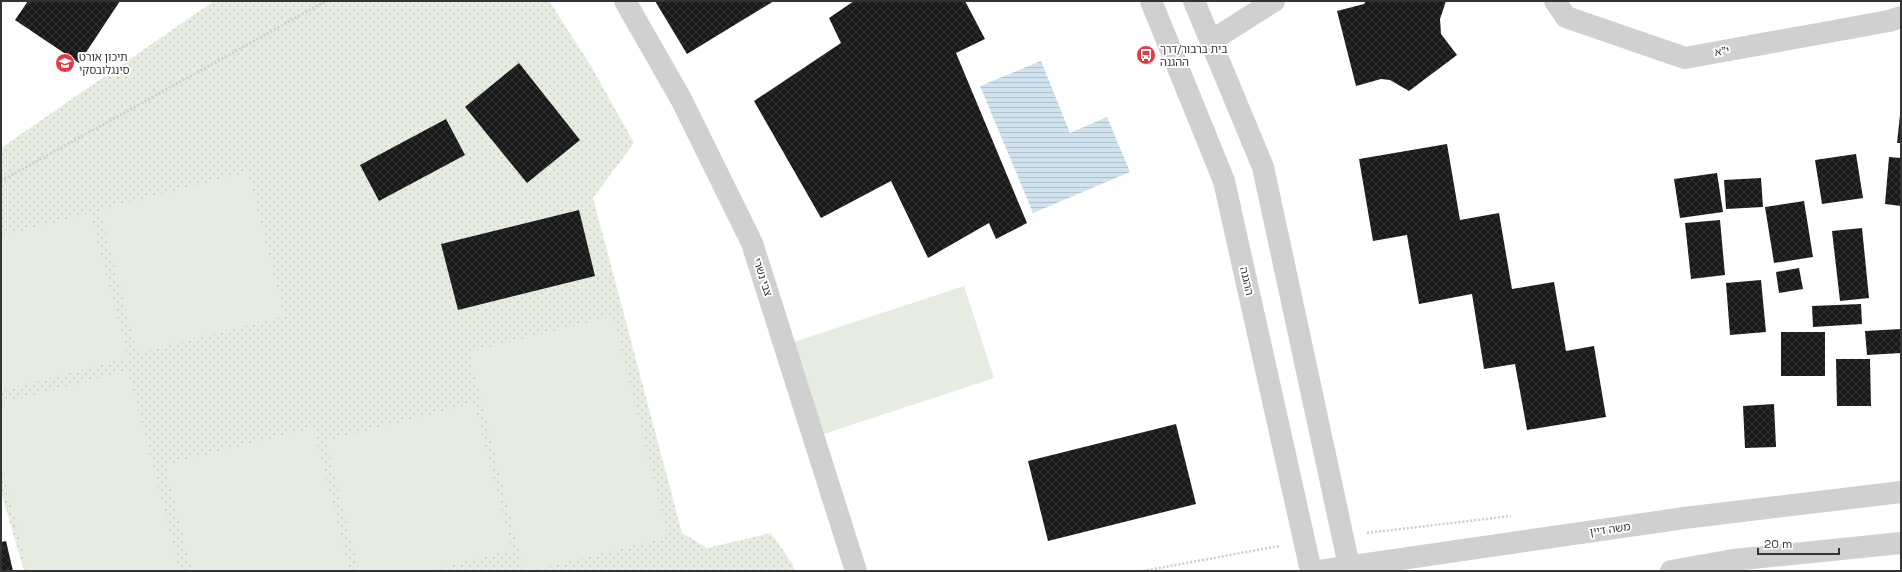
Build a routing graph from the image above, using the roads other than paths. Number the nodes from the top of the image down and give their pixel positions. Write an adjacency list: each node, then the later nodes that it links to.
1 (625, 1): 11 (street, צבי נשרי)
2 (1151, 1): 12 (street, ההגנה)
3 (1194, 1): 7 (street)
4 (1274, 1): 7 (street)
5 (1555, 1): 6 (street, י"א)
6 (1901, 17)
7 (1211, 42): 10 (street)
8 (1901, 492): 10 (street, משה דיין)
9 (1901, 543): 14 (street)
10 (1350, 568): 13 (street, משה דיין)
11 (856, 571)
12 (1311, 571)
13 (1319, 571)
14 (1671, 571)

